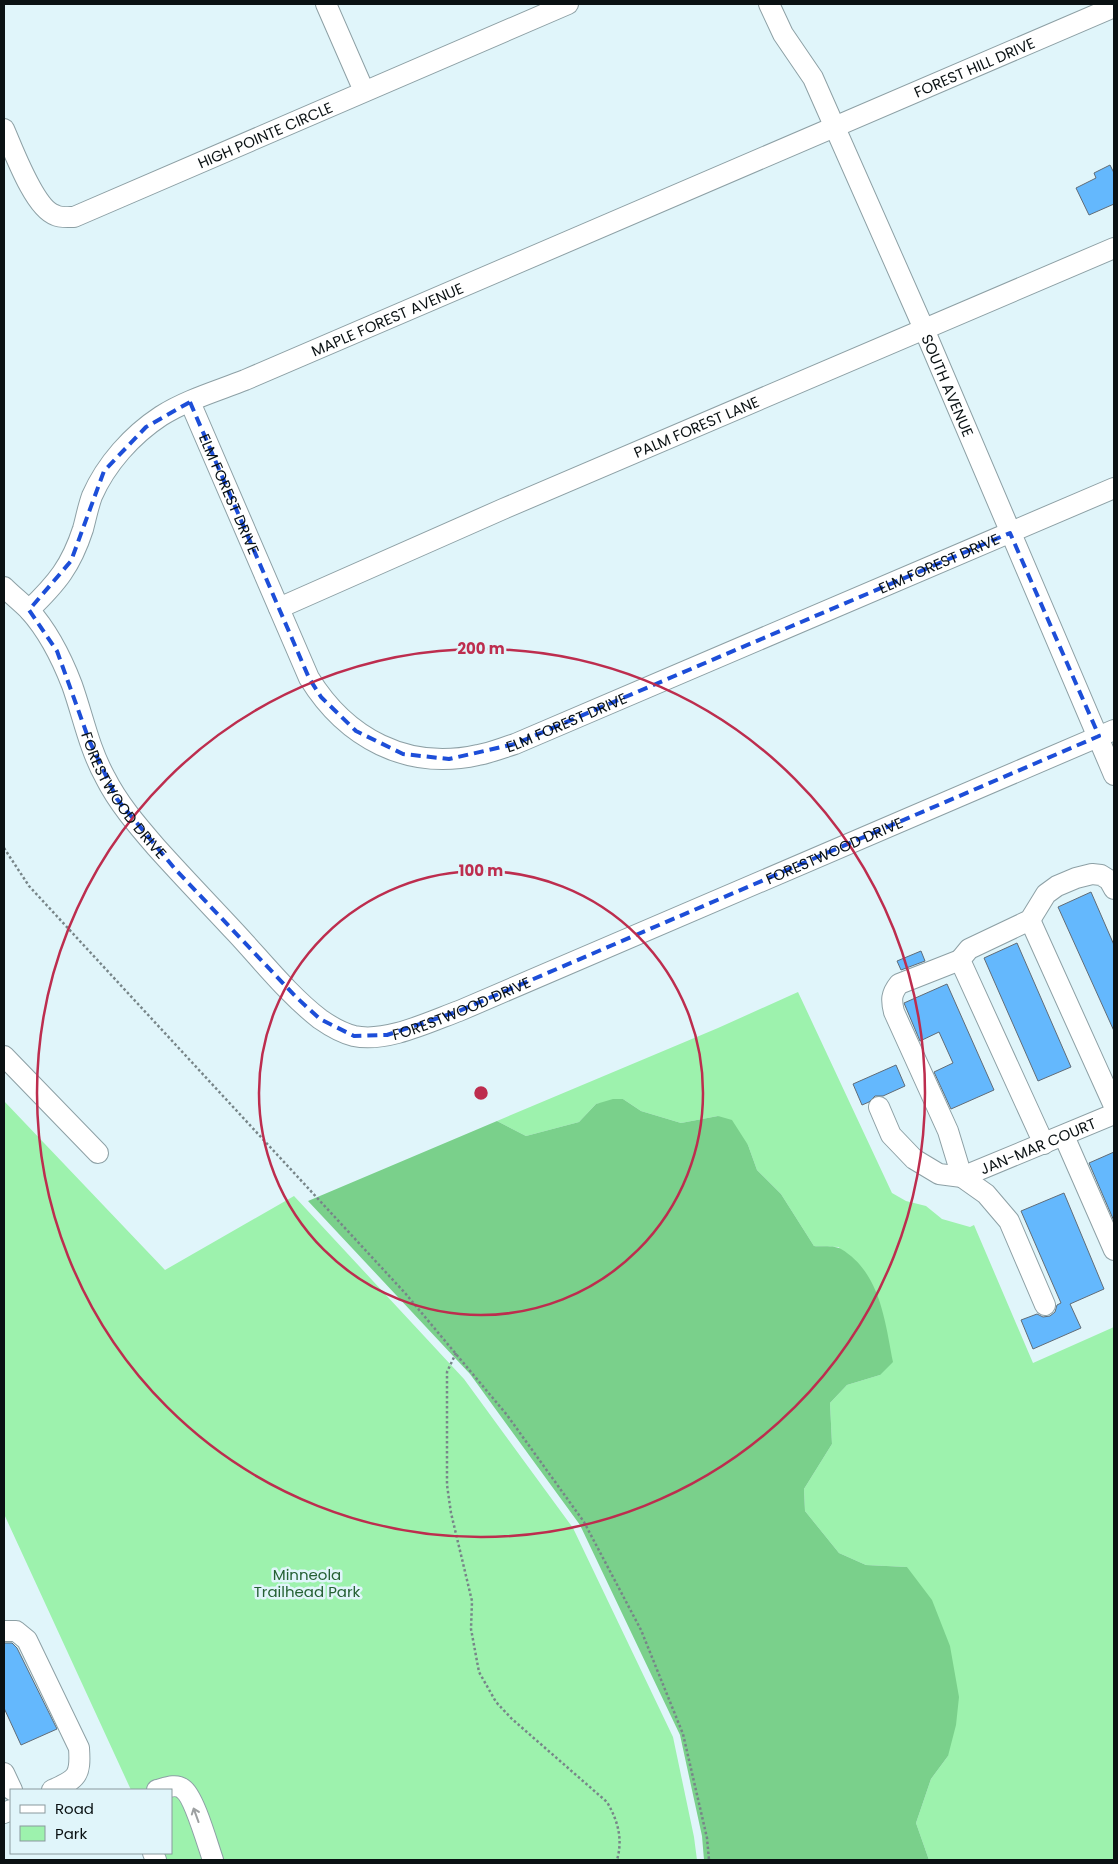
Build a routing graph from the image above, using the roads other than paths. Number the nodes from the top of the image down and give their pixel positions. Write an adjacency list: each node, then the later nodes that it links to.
1 (326, 4): 5 (street)
2 (568, 4): 5 (street, HIGH POINTE CIRCLE)
3 (769, 4): 7 (street, SOUTH AVENUE)
4 (1114, 7): 7 (street, FOREST HILL DRIVE)
5 (364, 91): 6 (street, HIGH POINTE CIRCLE)
6 (4, 128)
7 (835, 128): 9 (street, SOUTH AVENUE); 10 (street, MAPLE FOREST AVENUE)
8 (1114, 248): 9 (street, PALM FOREST LANE)
9 (924, 329): 12 (street, SOUTH AVENUE); 14 (street, PALM FOREST LANE)
10 (190, 402): 14 (street, ELM FOREST DRIVE); 15 (street, MAPLE FOREST AVENUE)
11 (1114, 488): 12 (street, ELM FOREST DRIVE)
12 (1010, 533): 14 (street, ELM FOREST DRIVE); 16 (street, SOUTH AVENUE)
13 (4, 587): 15 (street, FORESTWOOD DRIVE)
14 (279, 608)
15 (29, 610): 16 (street, FORESTWOOD DRIVE)
16 (1107, 733): 17 (street, SOUTH AVENUE)
17 (1114, 775)
18 (1114, 889): 19 (street)
19 (1030, 920): 20 (street); 22 (street)
20 (960, 960): 26 (street); 28 (street)
21 (4, 1056): 27 (street)
22 (1114, 1106)
23 (879, 1107): 28 (street)
24 (1114, 1114): 25 (street, JAN-MAR COURT)
25 (1064, 1136): 26 (street, JAN-MAR COURT); 29 (street)
26 (1044, 1144): 28 (street, JAN-MAR COURT)
27 (98, 1153)
28 (962, 1177): 30 (street)
29 (1114, 1250)
30 (1045, 1305)
31 (4, 1631): 34 (street)
32 (4, 1772): 33 (street)
33 (12, 1789)
34 (54, 1789)
35 (161, 1789): 36 (street, one-way to 35)
36 (213, 1860)

